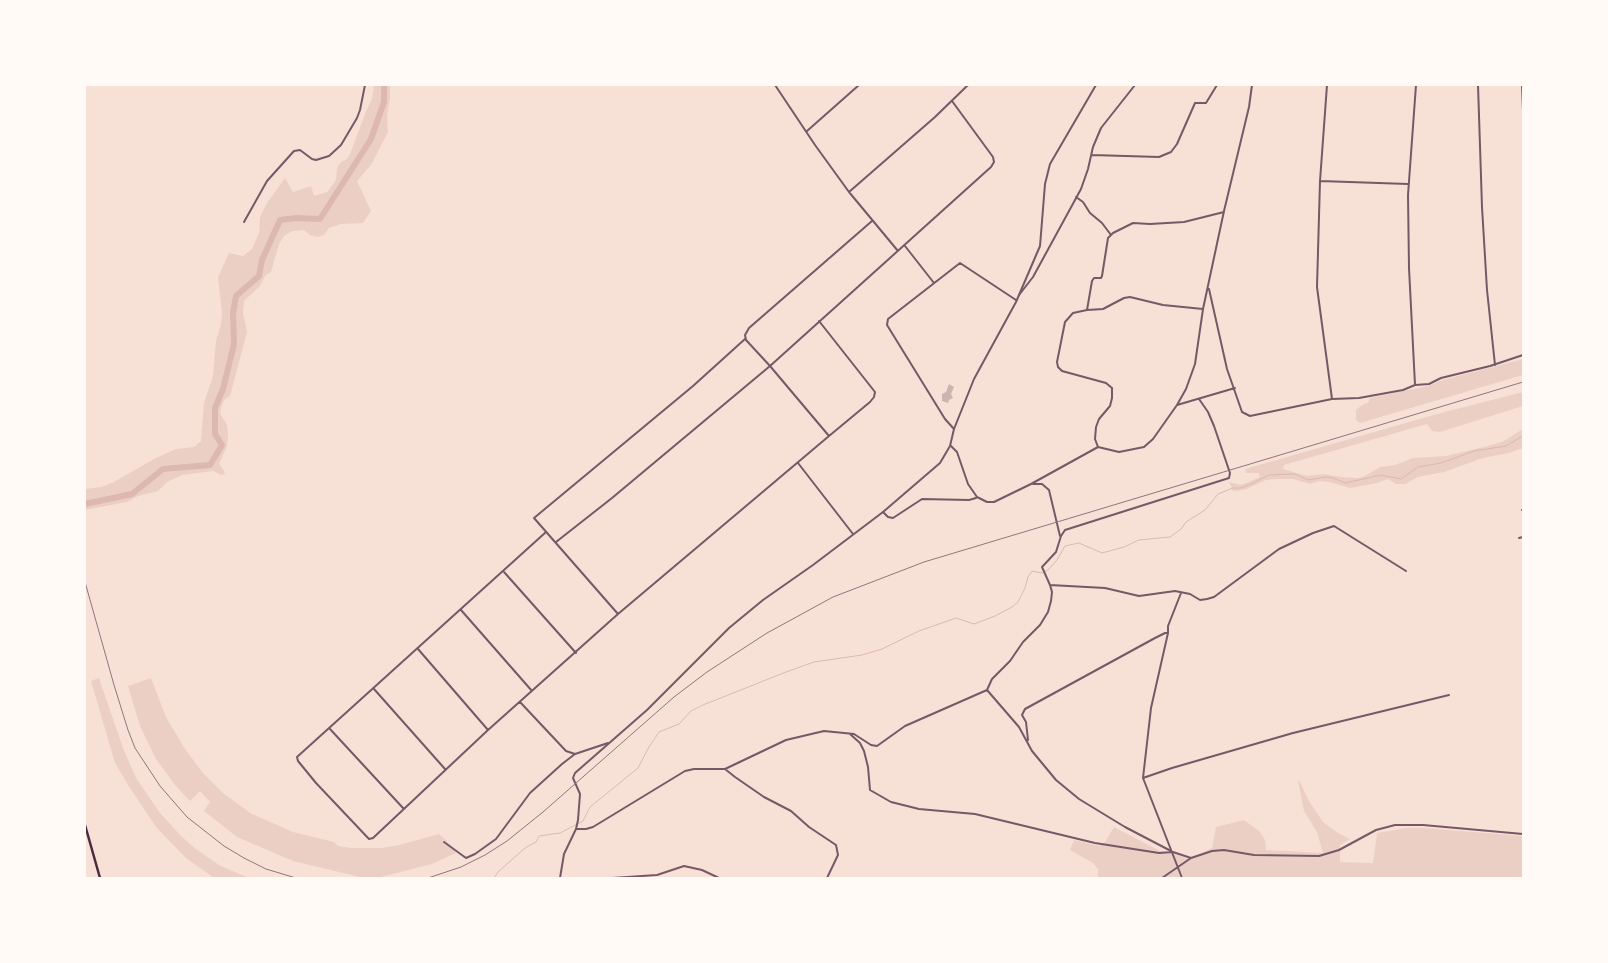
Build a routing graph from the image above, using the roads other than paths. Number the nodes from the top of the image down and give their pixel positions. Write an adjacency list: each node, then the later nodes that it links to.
1 (364, 85): 23 (street)
2 (775, 85): 15 (street)
3 (860, 85): 15 (street)
4 (968, 85): 13 (street)
5 (1096, 85): 29 (street)
6 (1135, 85): 16 (street)
7 (1217, 85): 16 (street)
8 (1252, 85): 21 (street)
9 (1327, 85): 17 (street)
10 (1416, 85): 18 (street)
11 (1478, 85): 36 (street)
12 (1522, 85): 14 (street)
13 (952, 101): 19 (street); 25 (street)
14 (1523, 111)
15 (807, 131): 19 (street)
16 (1092, 154): 20 (street)
17 (1320, 181): 18 (street); 41 (street)
18 (1408, 184): 38 (street)
19 (849, 192): 22 (street)
20 (1076, 197): 24 (street); 29 (street)
21 (1224, 212): 24 (street); 28 (street)
22 (872, 221): 26 (street); 34 (street)
23 (244, 222)
24 (1111, 234): 32 (street)
25 (904, 246): 26 (street); 27 (street)
26 (898, 251): 33 (street)
27 (934, 283): 30 (street); 43 (street)
28 (1208, 287): 31 (street); 39 (street)
29 (1018, 296): 30 (street)
30 (1016, 300): 43 (street)
31 (1202, 309): 32 (street); 42 (street)
32 (1087, 310): 46 (street)
33 (819, 321): 37 (street); 44 (street)
34 (745, 339): 37 (street); 51 (street)
35 (1523, 355): 36 (street)
36 (1495, 365): 38 (street)
37 (770, 366): 44 (street); 56 (street)
38 (1415, 385): 41 (street)
39 (1234, 388): 40 (street); 41 (street)
40 (1199, 399): 42 (street); 54 (street)
41 (1332, 399)
42 (1177, 405): 46 (street)
43 (954, 429): 45 (street)
44 (829, 436): 47 (street)
45 (950, 446): 49 (street); 50 (street)
46 (1098, 447): 48 (street)
47 (798, 463): 52 (street); 62 (street)
48 (1031, 484): 49 (street); 54 (street)
49 (977, 497): 50 (street)
50 (883, 512): 52 (street)
51 (546, 532): 56 (street); 58 (street)
52 (853, 534): 75 (street)
53 (1523, 537): 55 (street)
54 (1060, 538): 59 (street)
55 (1519, 538)
56 (556, 542): 62 (street)
57 (1406, 571): 60 (street)
58 (504, 572): 61 (street); 65 (street)
59 (1050, 586): 60 (street); 67 (street)
60 (1181, 592): 63 (street)
61 (461, 610): 64 (street); 68 (street)
62 (618, 614): 65 (street)
63 (1168, 633): 74 (street); 79 (street)
64 (418, 649): 66 (street); 72 (street)
65 (576, 653): 68 (street)
66 (374, 689): 71 (street); 77 (street)
67 (987, 690): 73 (street); 74 (street)
68 (532, 691): 70 (street)
69 (1449, 695): 79 (street)
70 (520, 702): 72 (street); 76 (street)
71 (330, 728): 80 (street); 80 (street)
72 (488, 730): 77 (street)
73 (848, 733): 78 (street); 85 (street)
74 (1028, 742): 85 (street)
75 (608, 743): 76 (street); 82 (street)
76 (575, 754): 84 (street)
77 (445, 769): 80 (street)
78 (725, 769): 82 (street); 92 (street)
79 (1143, 778): 85 (street)
80 (403, 808)
81 (85, 825): 88 (highway)
82 (577, 828): 89 (street)
83 (1523, 834): 86 (street)
84 (444, 842)
85 (1173, 852): 86 (street); 87 (street)
86 (1191, 858): 87 (street)
87 (1178, 867): 93 (street); 94 (street)
88 (100, 878)
89 (560, 878)
90 (612, 878): 91 (street)
91 (719, 878)
92 (827, 878)
93 (1162, 878)
94 (1182, 878)

